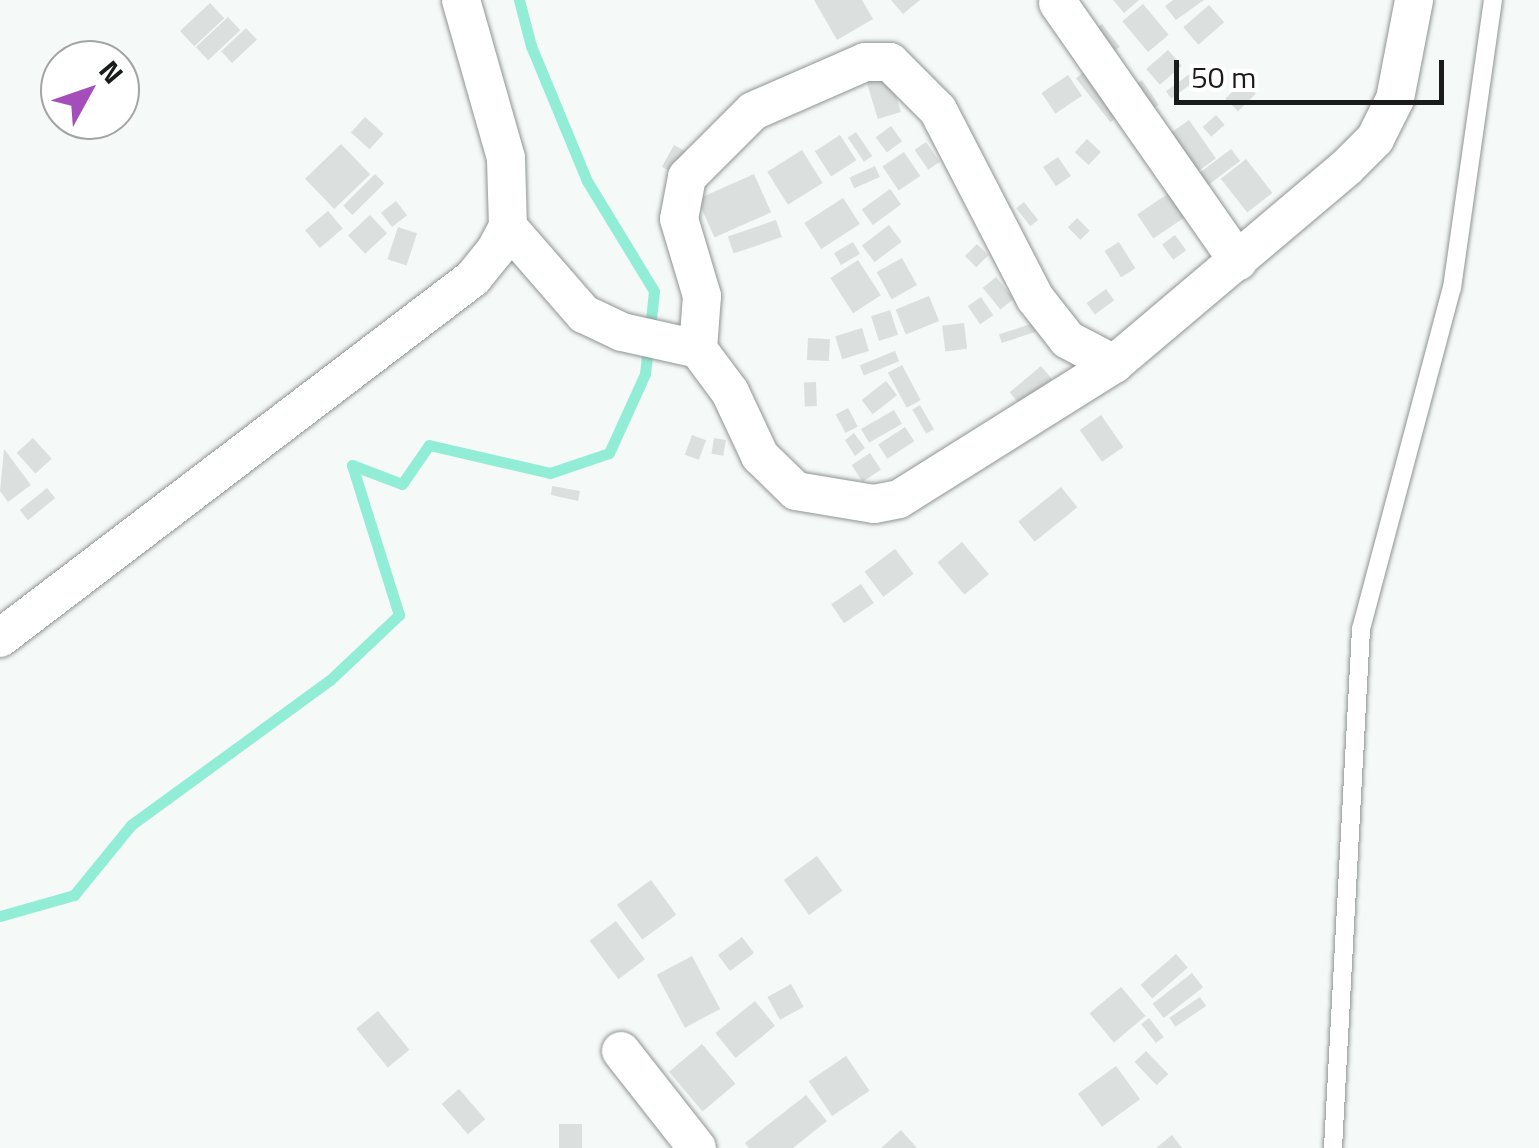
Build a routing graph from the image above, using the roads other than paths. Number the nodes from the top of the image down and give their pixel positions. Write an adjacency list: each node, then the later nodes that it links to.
1 (461, 0): 5 (street)
2 (1414, 0): 6 (street)
3 (1493, 0): 12 (lane)
4 (1058, 3): 6 (street)
5 (508, 227): 7 (street); 9 (street)
6 (1238, 261): 8 (street)
7 (688, 346): 8 (street); 8 (street)
8 (1114, 364)
9 (0, 638)
10 (621, 1051): 11 (street)
11 (697, 1148)
12 (1333, 1148)

